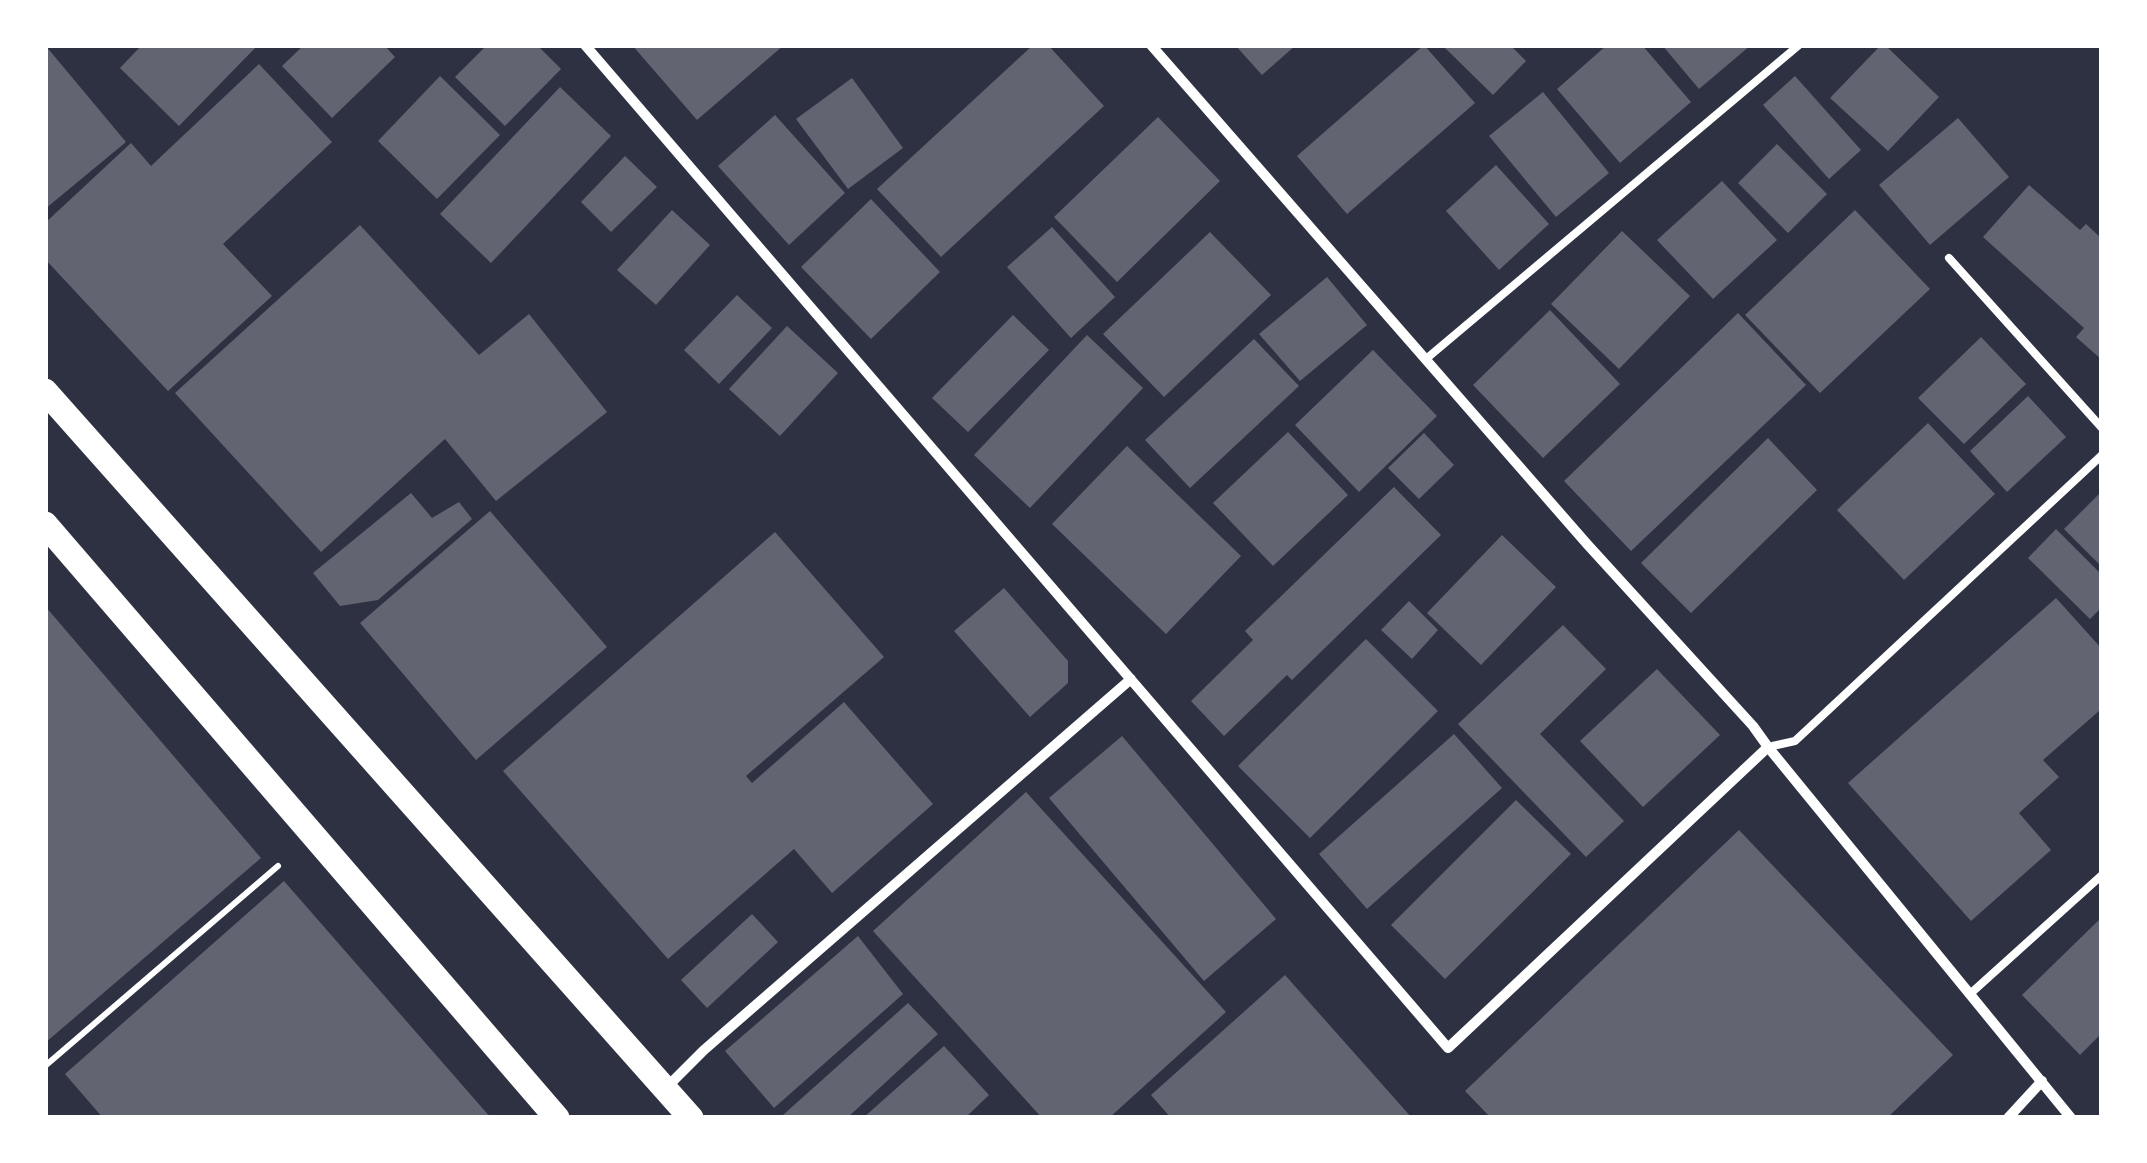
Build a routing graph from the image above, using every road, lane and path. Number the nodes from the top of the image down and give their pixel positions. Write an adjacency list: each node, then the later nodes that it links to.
1 (585, 45): 10 (street)
2 (1151, 45): 5 (street)
3 (1798, 45): 5 (lane)
4 (1949, 258): 7 (lane)
5 (1426, 359): 11 (street)
6 (45, 391): 17 (main road)
7 (2102, 428)
8 (2102, 456): 11 (lane)
9 (45, 524): 18 (main road)
10 (1131, 678): 11 (street); 17 (street)
11 (1768, 746): 14 (street)
12 (278, 866): 15 (path)
13 (2102, 875): 14 (lane)
14 (1970, 994): 16 (street)
15 (45, 1066)
16 (2042, 1081): 20 (street); 21 (street)
17 (666, 1088): 19 (main road)
18 (557, 1118)
19 (691, 1118)
20 (2008, 1118)
21 (2071, 1118)

